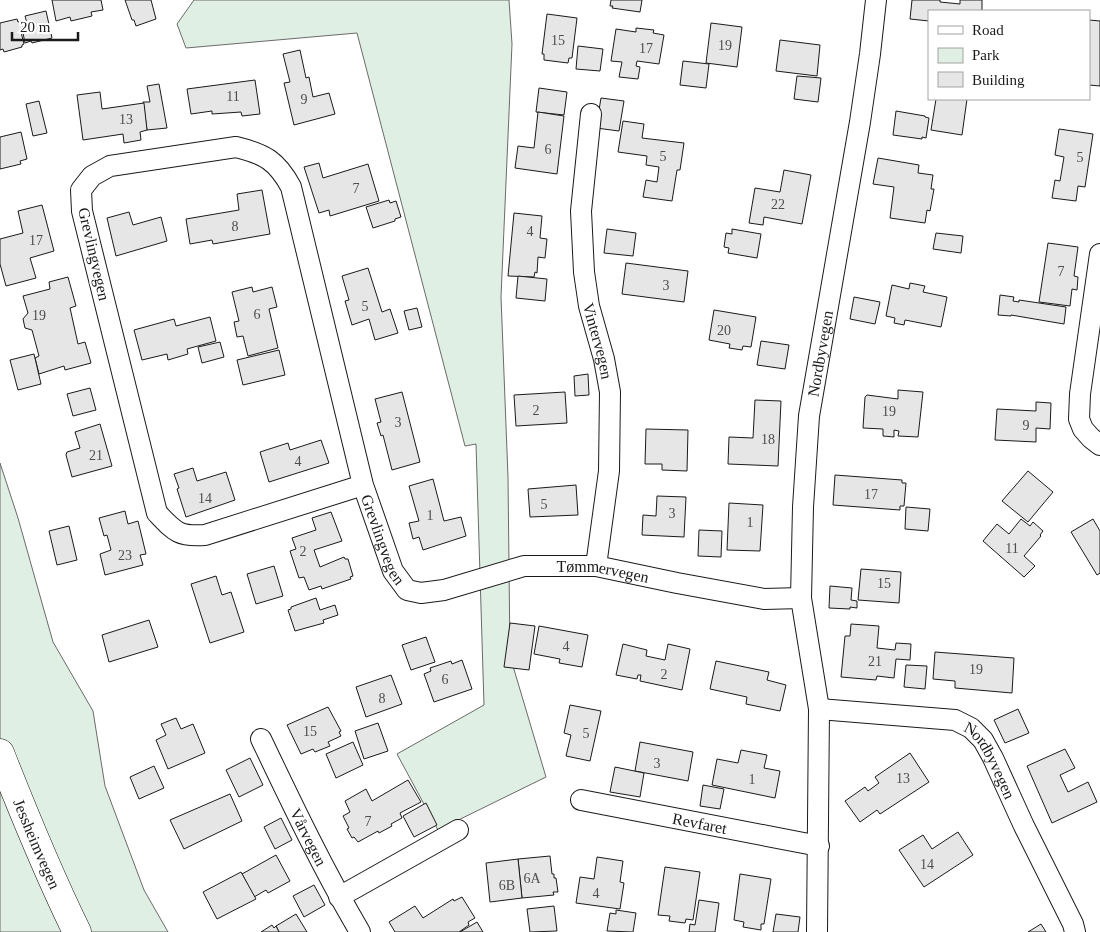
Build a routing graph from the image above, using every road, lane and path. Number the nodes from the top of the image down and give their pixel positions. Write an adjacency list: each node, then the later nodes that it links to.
1 (876, 0): 8 (street, Nordbyvegen)
2 (591, 114): 6 (street, Vintervegen)
3 (1100, 254): 4 (street)
4 (1100, 445)
5 (364, 486): 5 (street, Grevlingvegen); 7 (street, Grevlingvegen)
6 (596, 566): 7 (street, Tømmervegen); 8 (street, Tømmervegen)
7 (407, 590)
8 (800, 598): 9 (street, Nordbyvegen)
9 (819, 709): 14 (street, Nordbyvegen); 19 (street, Nordbyvegen)
10 (261, 738): 15 (street, Vårvegen)
11 (0, 753): 16 (main road, Jessheimvegen)
12 (580, 800): 14 (street, Revfaret)
13 (458, 830): 15 (street)
14 (819, 846): 18 (street, Nordbyvegen)
15 (339, 897): 17 (street, Vårvegen)
16 (77, 932)
17 (360, 932)
18 (817, 932)
19 (1075, 932)

